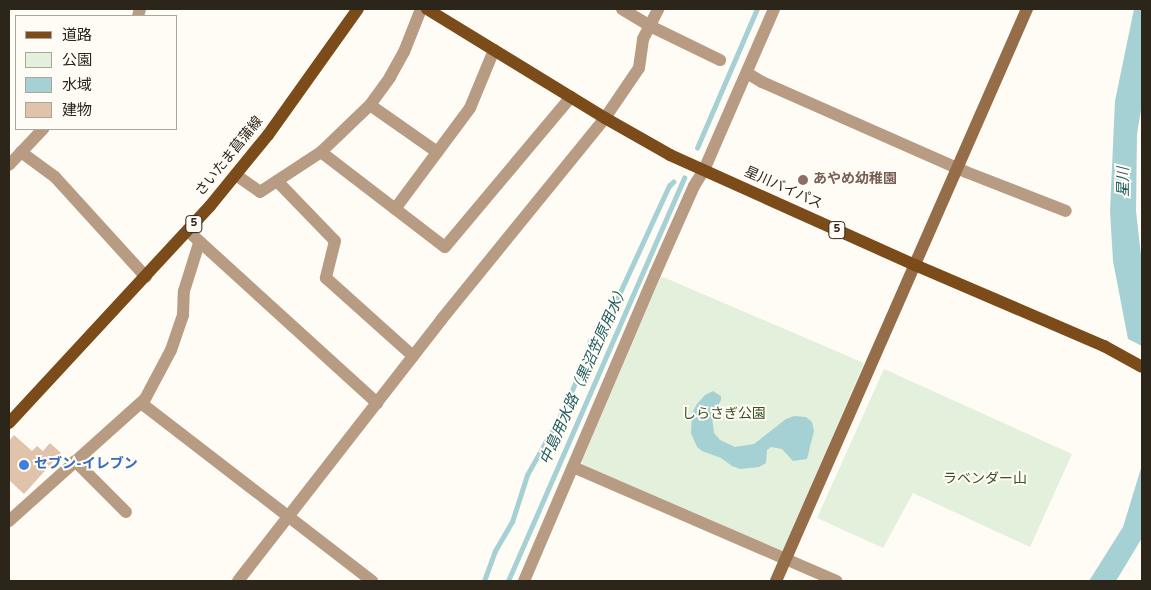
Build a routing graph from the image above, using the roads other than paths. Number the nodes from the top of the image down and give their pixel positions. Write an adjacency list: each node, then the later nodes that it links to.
1 (358, 9): 22 (main road, さいたま菖蒲線 / 5)
2 (421, 9): 13 (street)
3 (426, 9): 9 (main road, 星川バイパス / 5)
4 (622, 9): 8 (street)
5 (658, 9): 8 (street)
6 (774, 9): 11 (street)
7 (1028, 9): 20 (street)
8 (650, 26): 10 (street); 14 (street)
9 (494, 50): 12 (main road, 星川バイパス / 5); 18 (street)
10 (720, 60)
11 (746, 73): 20 (street); 21 (street)
12 (571, 96): 14 (main road, 星川バイパス / 5); 24 (street)
13 (370, 105): 17 (street); 18 (street)
14 (605, 118): 21 (main road, 星川バイパス / 5); 30 (street)
15 (41, 130): 16 (street)
16 (22, 152): 19 (street); 29 (street)
17 (321, 152): 23 (street); 24 (street)
18 (437, 152): 24 (street)
19 (9, 163)
20 (957, 167): 25 (street); 28 (street)
21 (704, 170): 28 (main road, 星川バイパス / 5); 36 (street)
22 (236, 175): 23 (street); 26 (main road, さいたま菖蒲線 / 5)
23 (277, 181): 30 (street)
24 (395, 209)
25 (1066, 211)
26 (188, 231): 27 (street); 29 (main road, さいたま菖蒲線 / 5)
27 (199, 243): 32 (street); 33 (street)
28 (915, 265): 31 (main road, 星川バイパス / 5); 40 (street)
29 (146, 277): 34 (main road, さいたま菖蒲線 / 5)
30 (413, 356): 33 (street)
31 (1142, 366)
32 (141, 403): 35 (street); 38 (street)
33 (377, 403): 38 (street)
34 (9, 423)
35 (75, 461): 37 (street); 39 (street)
36 (574, 468): 40 (street); 43 (street)
37 (126, 512)
38 (289, 517): 41 (street); 42 (street)
39 (9, 521)
40 (786, 560): 44 (street); 45 (street)
41 (238, 581)
42 (372, 581)
43 (524, 581)
44 (776, 581)
45 (836, 581)

